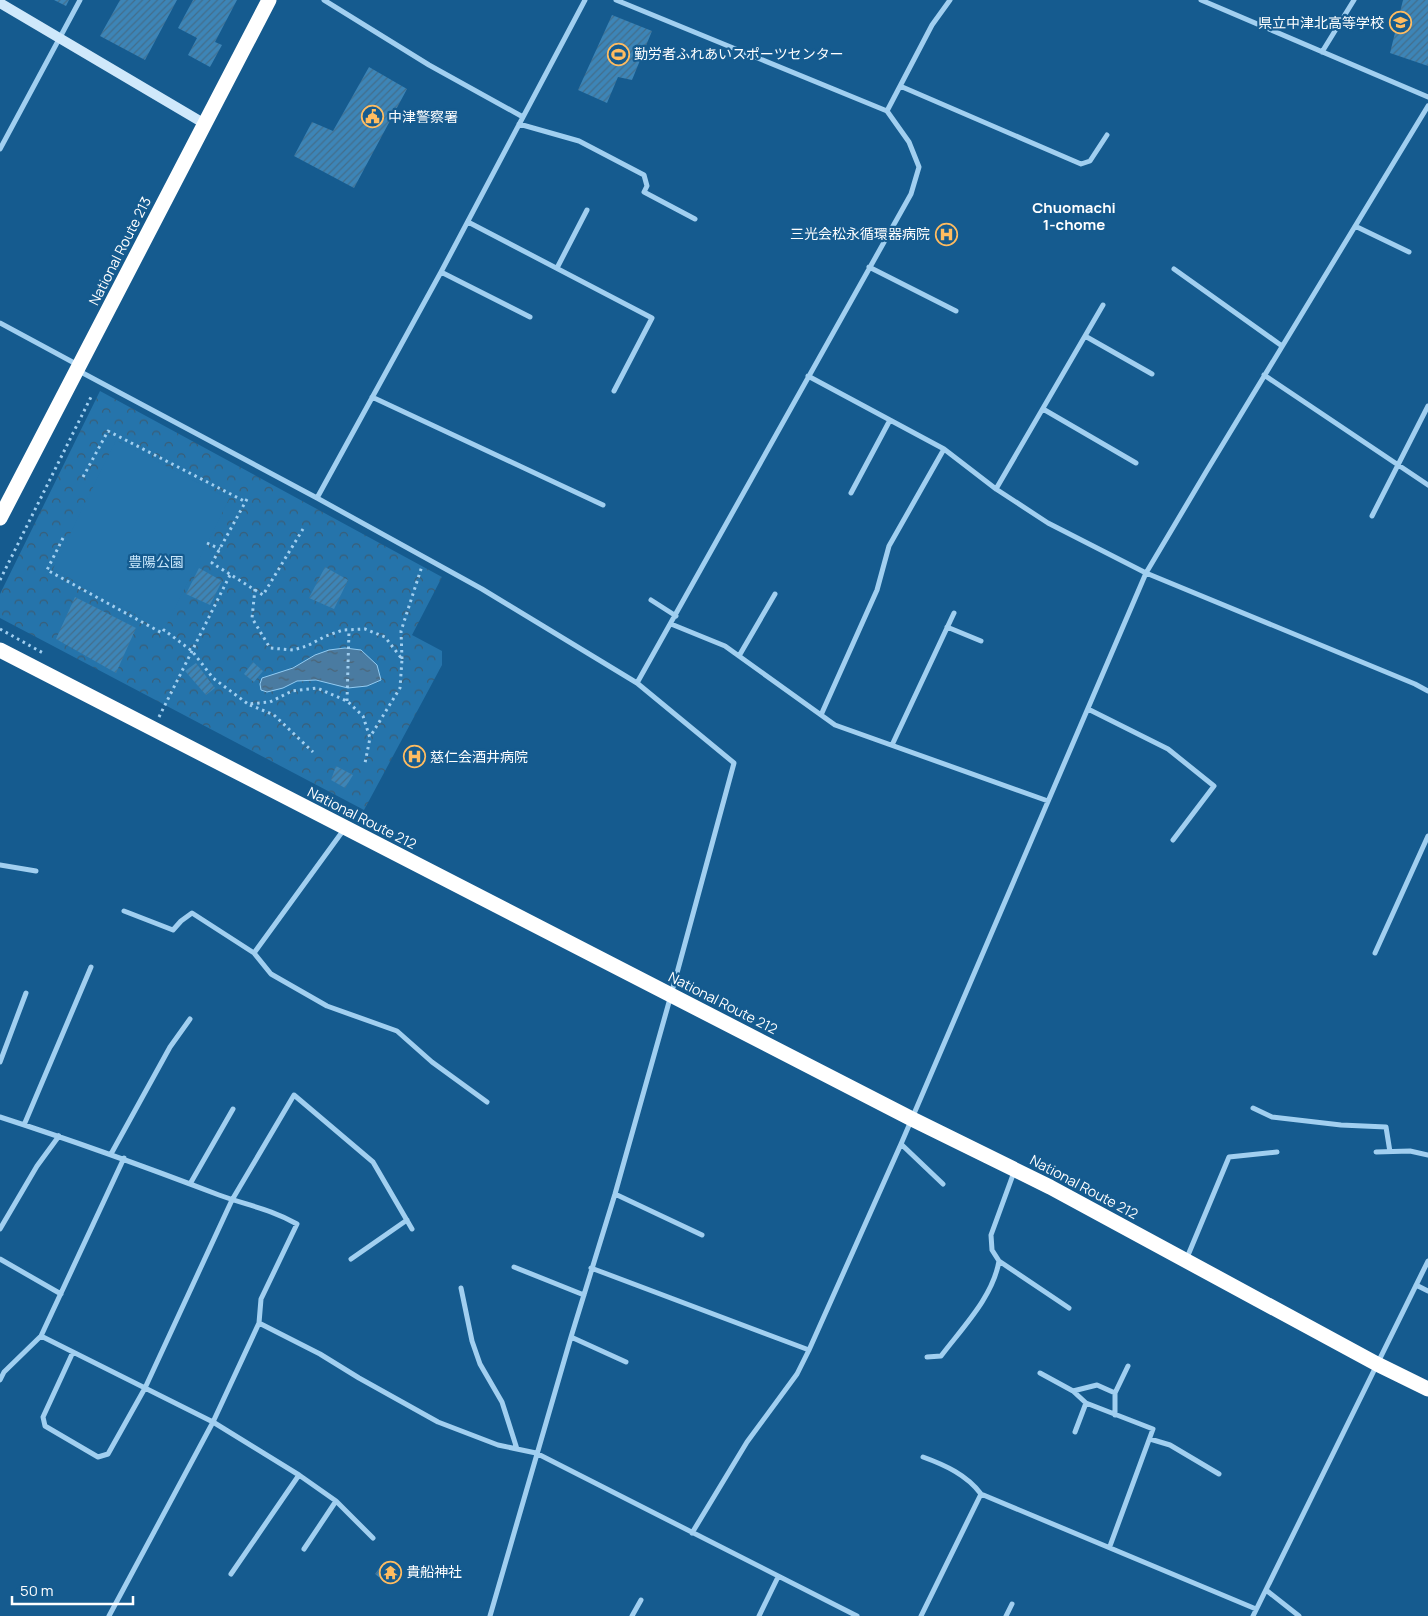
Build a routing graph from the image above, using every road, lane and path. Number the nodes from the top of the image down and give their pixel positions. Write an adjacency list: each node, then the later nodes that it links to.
1 (80, 0): 10 (street)
2 (269, 0): 17 (highway, National Route 213)
3 (324, 0): 16 (street)
4 (585, 0): 16 (street)
5 (616, 0): 15 (street)
6 (950, 0): 12 (street)
7 (1201, 0): 11 (street)
8 (1354, 0): 11 (street)
9 (0, 3): 10 (street)
10 (60, 38): 17 (street); 20 (street)
11 (1322, 52): 13 (street)
12 (900, 86): 15 (street); 19 (street)
13 (1428, 97)
14 (1428, 106): 24 (street)
15 (887, 111): 26 (street)
16 (524, 117): 18 (street)
17 (205, 124): 36 (highway, National Route 213)
18 (520, 124): 22 (street); 23 (street)
19 (1107, 135)
20 (0, 149)
21 (587, 210): 27 (street)
22 (695, 219)
23 (468, 222): 27 (street); 29 (street)
24 (1355, 226): 25 (street); 35 (street)
25 (1409, 252)
26 (869, 267): 31 (street); 39 (street)
27 (557, 268): 40 (street)
28 (1174, 269): 35 (street)
29 (441, 272): 32 (street); 42 (street)
30 (1103, 305): 34 (street)
31 (956, 311)
32 (530, 317)
33 (0, 323): 36 (street)
34 (1085, 336): 37 (street); 44 (street)
35 (1282, 346): 38 (street)
36 (78, 368): 53 (street); 56 (highway, National Route 213)
37 (1152, 374)
38 (1264, 375): 48 (street); 62 (street)
39 (808, 376): 45 (street); 69 (street)
40 (614, 391)
41 (91, 397): 64 (path)
42 (372, 398): 53 (street); 54 (street)
43 (1428, 406): 48 (street)
44 (1043, 409): 47 (street); 51 (street)
45 (890, 420): 46 (street); 52 (street)
46 (944, 449): 51 (street); 83 (street)
47 (1136, 463)
48 (1398, 465): 50 (street); 55 (street)
49 (83, 477): 60 (path)
50 (1428, 485)
51 (996, 488): 62 (street)
52 (851, 493)
53 (317, 498): 61 (street)
54 (603, 505)
55 (1372, 516)
56 (0, 518)
57 (303, 528): 65 (path)
58 (63, 538): 75 (path)
59 (207, 543): 60 (path)
60 (220, 549): 63 (path)
61 (426, 559): 77 (path); 78 (street)
62 (1146, 573): 79 (street); 82 (street)
63 (230, 575): 65 (path); 75 (path)
64 (0, 580)
65 (255, 589): 72 (path)
66 (775, 594): 76 (street)
67 (651, 600): 69 (street)
68 (954, 612): 71 (street)
69 (676, 616): 70 (street)
70 (671, 624): 76 (street); 78 (street)
71 (947, 627): 73 (street); 86 (street)
72 (349, 630): 77 (path); 80 (path)
73 (981, 641)
74 (0, 650): 90 (highway, National Route 212)
75 (192, 651): 81 (path); 84 (path)
76 (739, 656): 83 (street)
77 (402, 659): 85 (path)
78 (637, 683): 100 (street)
79 (1428, 691)
80 (347, 701): 81 (path); 85 (path)
81 (248, 704): 87 (path)
82 (1088, 709): 89 (street); 92 (street)
83 (821, 714): 86 (street)
84 (159, 717)
85 (370, 738): 88 (path)
86 (892, 745): 89 (street)
87 (313, 752)
88 (365, 763)
89 (1048, 801): 107 (street)
90 (345, 828): 96 (street); 100 (highway, National Route 212)
91 (1428, 836): 97 (street)
92 (1173, 840)
93 (0, 865): 94 (street)
94 (36, 871)
95 (124, 911): 96 (street)
96 (254, 953): 103 (street)
97 (1375, 953)
98 (91, 967): 108 (street)
99 (26, 993): 102 (street)
100 (671, 995): 107 (highway, National Route 212); 120 (street)
101 (190, 1020): 114 (street)
102 (0, 1062)
103 (487, 1102)
104 (1253, 1108): 113 (street)
105 (232, 1109): 118 (street)
106 (0, 1117): 108 (street)
107 (912, 1119): 110 (street); 117 (highway, National Route 212)
108 (24, 1125): 109 (street)
109 (59, 1136): 114 (street); 123 (street)
110 (901, 1144): 119 (street); 142 (street)
111 (1277, 1152): 128 (street)
112 (1376, 1152): 113 (street)
113 (1390, 1152): 115 (street)
114 (111, 1154): 116 (street)
115 (1428, 1155)
116 (124, 1158): 118 (street); 136 (street)
117 (1015, 1169): 128 (highway, National Route 212); 129 (street)
118 (190, 1184): 121 (street)
119 (943, 1184)
120 (615, 1194): 125 (street); 132 (street)
121 (232, 1200): 122 (street); 139 (street); 150 (street)
122 (407, 1220): 124 (street); 127 (street)
123 (0, 1229)
124 (412, 1229)
125 (702, 1235)
126 (0, 1259): 136 (street)
127 (351, 1259)
128 (1186, 1260): 146 (highway, National Route 212)
129 (999, 1261): 138 (street); 144 (street)
130 (1428, 1261): 133 (street)
131 (514, 1267): 137 (street)
132 (591, 1268): 137 (street); 142 (street)
133 (1416, 1285): 135 (street); 146 (street)
134 (461, 1288): 159 (street)
135 (1428, 1291)
136 (61, 1294): 140 (street)
137 (584, 1295): 141 (street)
138 (1069, 1308)
139 (259, 1323): 156 (street); 159 (street)
140 (41, 1336): 143 (street); 149 (street)
141 (571, 1337): 145 (street); 160 (street)
142 (809, 1350): 166 (street)
143 (73, 1352): 150 (street); 150 (street)
144 (927, 1357)
145 (626, 1362)
146 (1377, 1364): 151 (highway, National Route 212); 172 (street)
147 (1128, 1366): 153 (street)
148 (1040, 1373): 152 (street)
149 (0, 1380)
150 (145, 1388): 156 (street)
151 (1428, 1389)
152 (1073, 1390): 153 (street); 154 (street)
153 (1115, 1393): 155 (street)
154 (1086, 1403): 155 (street); 157 (street)
155 (1115, 1415): 158 (street)
156 (213, 1422): 163 (street); 176 (street)
157 (1075, 1432)
158 (1150, 1439): 162 (street); 168 (street)
159 (517, 1449): 160 (street)
160 (536, 1454): 166 (street); 177 (street)
161 (923, 1457): 164 (street)
162 (1219, 1474)
163 (299, 1475): 165 (street); 170 (street)
164 (981, 1494): 168 (street); 181 (street)
165 (336, 1501): 167 (street); 169 (street)
166 (692, 1534): 171 (street)
167 (373, 1538)
168 (1110, 1546): 175 (street)
169 (304, 1549)
170 (231, 1574)
171 (778, 1577): 179 (street); 180 (street)
172 (1266, 1590): 175 (street); 184 (street)
173 (641, 1600): 178 (street)
174 (1012, 1604): 182 (street)
175 (1256, 1609): 183 (street)
176 (109, 1616)
177 (490, 1616)
178 (632, 1616)
179 (759, 1616)
180 (857, 1616)
181 (921, 1616)
182 (1006, 1616)
183 (1252, 1616)
184 (1299, 1616)

